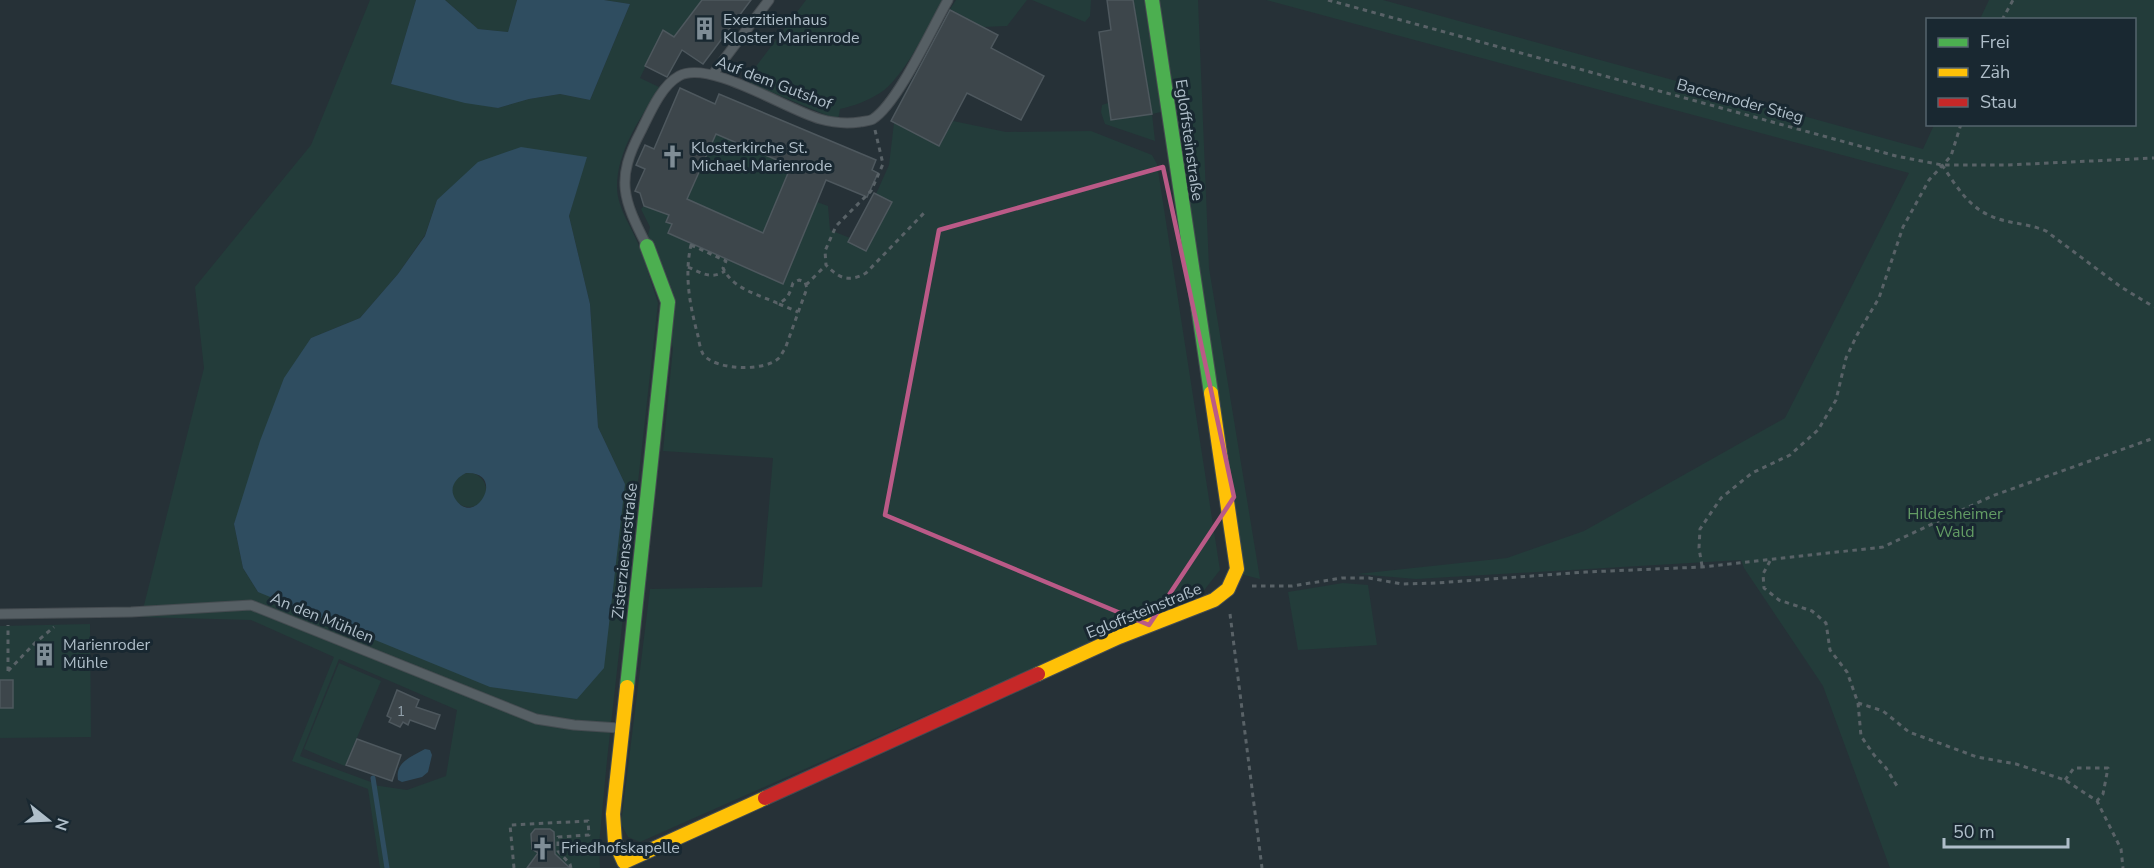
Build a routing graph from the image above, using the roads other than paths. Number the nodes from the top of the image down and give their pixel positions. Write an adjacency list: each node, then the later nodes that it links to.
1 (769, 0): 4 (lane)
2 (948, 0): 4 (lane, Auf dem Gutshof)
3 (1152, 0): 8 (street, Egloffsteinstraße)
4 (713, 74): 5 (lane, Auf dem Gutshof)
5 (647, 246): 7 (street, Zisterzienserstraße)
6 (4, 614): 7 (lane, An den Mühlen)
7 (622, 728): 8 (street, Zisterzienserstraße)
8 (624, 862)

